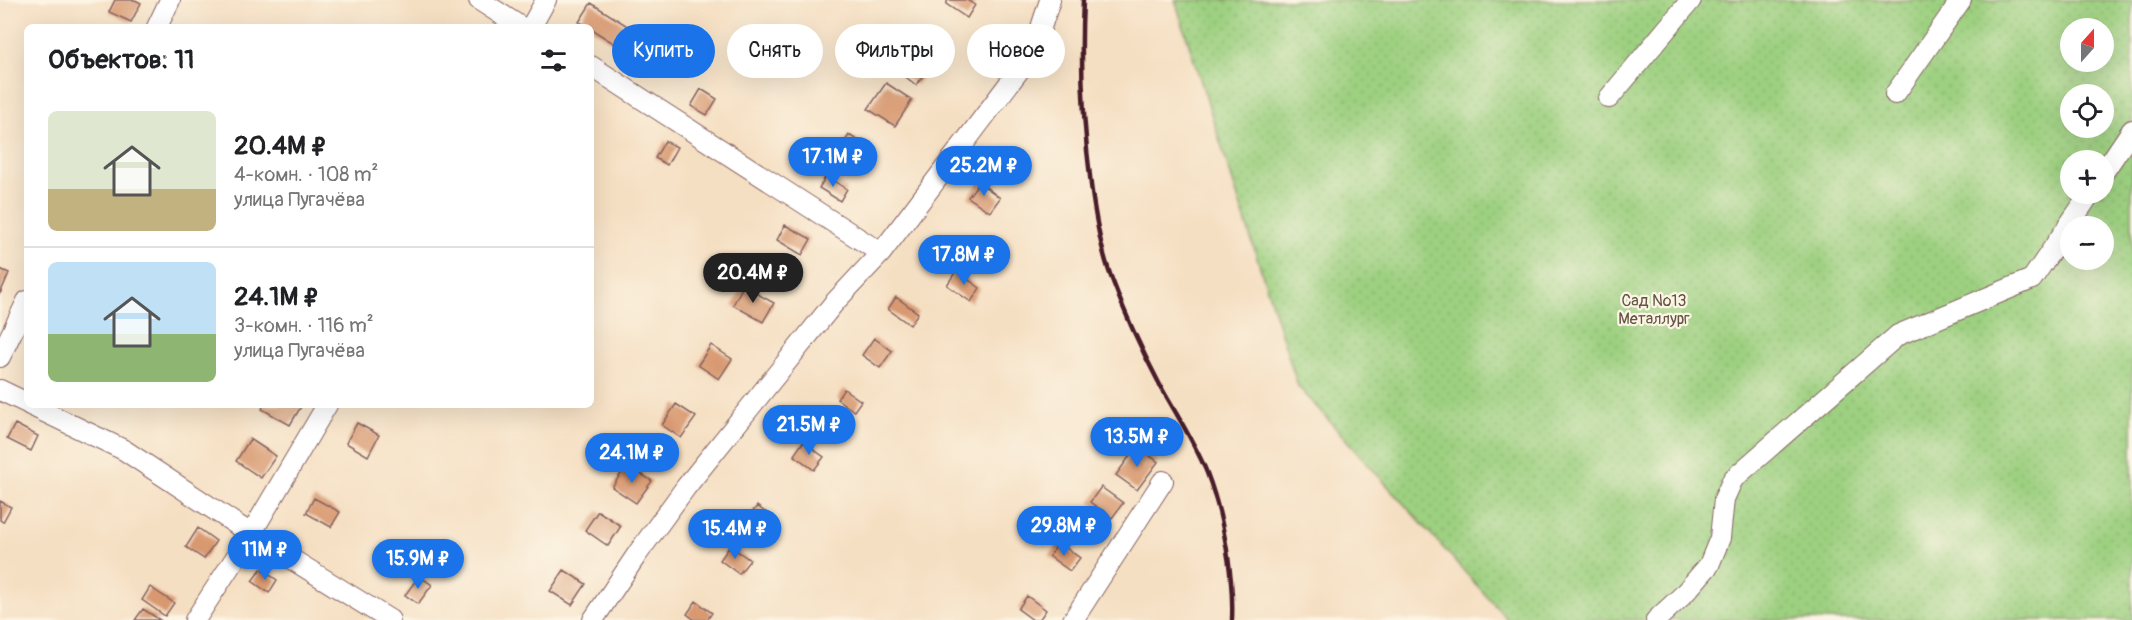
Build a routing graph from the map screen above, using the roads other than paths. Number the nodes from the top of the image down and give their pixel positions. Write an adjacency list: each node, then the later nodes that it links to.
1 (170, 0): 7 (street)
2 (479, 0): 8 (street)
3 (546, 0): 9 (street)
4 (1050, 0): 16 (street)
5 (1691, 0): 12 (street)
6 (1961, 0): 11 (street)
7 (158, 24)
8 (516, 24)
9 (533, 24)
10 (594, 68): 16 (street)
11 (1895, 94)
12 (1610, 98)
13 (2132, 130): 14 (street)
14 (2114, 157)
15 (2083, 204): 29 (street)
16 (881, 253): 27 (street)
17 (24, 307): 18 (street)
18 (0, 357)
19 (0, 390): 20 (street)
20 (24, 402)
21 (37, 408): 24 (street)
22 (325, 408): 24 (street)
23 (1162, 481): 28 (street)
24 (250, 534): 25 (street); 26 (street)
25 (195, 620)
26 (390, 620)
27 (593, 620)
28 (1073, 620)
29 (1656, 620)

